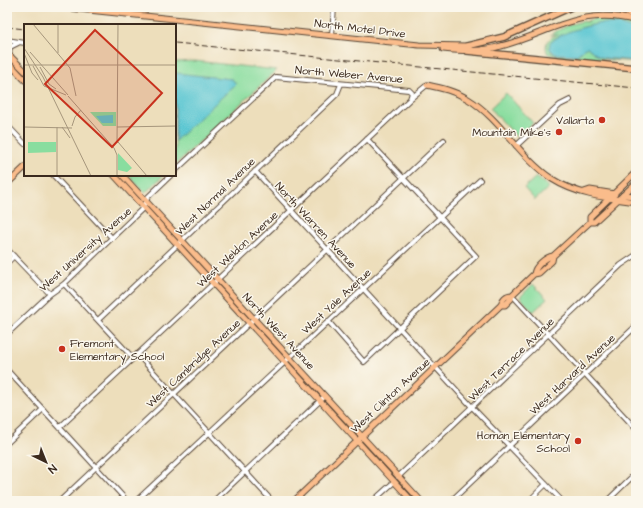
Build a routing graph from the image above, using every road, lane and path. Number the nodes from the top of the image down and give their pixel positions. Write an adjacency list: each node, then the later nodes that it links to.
1 (60, 7): 7 (main road, North Motel Drive)
2 (334, 7): 7 (street)
3 (571, 7): 11 (highway)
4 (615, 7): 5 (highway)
5 (636, 17)
6 (636, 22): 11 (main road, North Motel Drive)
7 (332, 35): 11 (main road, North Motel Drive)
8 (7, 40): 9 (street)
9 (18, 43): 10 (street); 12 (street)
10 (24, 43)
11 (467, 48): 14 (highway)
12 (8, 54): 15 (main road)
13 (8, 63): 16 (main road); 17 (main road)
14 (636, 68)
15 (24, 71)
16 (24, 71)
17 (24, 79)
18 (341, 84): 20 (street, North Weber Avenue); 28 (street, North Weber Avenue); 29 (street, West Normal Avenue)
19 (427, 85): 20 (street, West Weldon Avenue); 26 (main road)
20 (410, 99): 23 (street, West Weldon Avenue)
21 (570, 100): 26 (street)
22 (7, 125): 25 (street)
23 (367, 139): 35 (street); 48 (street, West Weldon Avenue)
24 (444, 140): 35 (street, West Cambridge Avenue)
25 (24, 143)
26 (516, 146): 39 (main road)
27 (24, 168): 38 (main road)
28 (176, 170)
29 (255, 171): 48 (street, North Warren Avenue); 52 (street, West Normal Avenue)
30 (636, 172): 40 (main road, West Clinton Avenue)
31 (54, 176): 51 (street)
32 (115, 176): 47 (main road, North West Avenue)
33 (123, 176): 45 (main road, North West Avenue)
34 (170, 176): 45 (street, West University Avenue)
35 (404, 178): 49 (street); 55 (street, West Cambridge Avenue)
36 (480, 180): 49 (street, West Yale Avenue)
37 (636, 183): 41 (main road, West Clinton Avenue)
38 (7, 184)
39 (584, 192): 40 (main road); 43 (main road)
40 (614, 194): 41 (main road); 43 (main road, West Clinton Avenue)
41 (624, 195): 42 (main road); 44 (main road, West Clinton Avenue)
42 (636, 196)
43 (609, 199): 44 (main road); 50 (main road, West Clinton Avenue)
44 (619, 200): 46 (main road); 50 (main road, West Clinton Avenue)
45 (146, 201): 47 (street, West University Avenue); 52 (main road, North West Avenue)
46 (636, 202)
47 (143, 207): 51 (street, West University Avenue); 53 (main road, North West Avenue)
48 (291, 210): 55 (street, North Warren Avenue); 59 (street, West Weldon Avenue)
49 (440, 217): 61 (street, West Yale Avenue); 69 (street)
50 (590, 222): 63 (main road, West Clinton Avenue)
51 (112, 238): 60 (street, West University Avenue)
52 (182, 240): 53 (street, West Normal Avenue); 59 (main road, North West Avenue)
53 (177, 244): 59 (main road, North West Avenue); 65 (street, West Normal Avenue)
54 (7, 249): 57 (street)
55 (327, 249): 61 (street, North Warren Avenue); 64 (street, West Cambridge Avenue)
56 (636, 254): 71 (street, West Terrace Avenue)
57 (14, 256): 58 (street); 62 (street)
58 (7, 263)
59 (215, 281): 64 (main road, North West Avenue); 67 (main road, North West Avenue); 72 (street, West Weldon Avenue)
60 (64, 284): 62 (street, West University Avenue); 65 (street)
61 (363, 288): 66 (street, West Yale Avenue); 69 (street, North Warren Avenue)
62 (50, 294): 70 (street, West University Avenue)
63 (512, 295): 71 (street); 76 (main road, West Clinton Avenue)
64 (254, 318): 67 (street, West Cambridge Avenue); 73 (main road, North West Avenue)
65 (98, 320): 74 (street)
66 (328, 321): 69 (street); 73 (street, West Yale Avenue)
67 (249, 322): 75 (main road, North West Avenue); 79 (street, West Cambridge Avenue)
68 (636, 326): 78 (street, West Harvard Avenue)
69 (400, 328): 76 (street, North Warren Avenue)
70 (7, 334)
71 (549, 335): 78 (street); 83 (street, West Terrace Avenue)
72 (138, 354): 74 (street, West Weldon Avenue); 79 (street)
73 (289, 357): 75 (street, West Yale Avenue); 80 (main road, North West Avenue)
74 (133, 358): 84 (street, West Weldon Avenue)
75 (284, 361): 81 (main road, North West Avenue); 86 (street, West Yale Avenue)
76 (435, 366): 83 (street, North Warren Avenue); 87 (main road, West Clinton Avenue)
77 (7, 371): 82 (street)
78 (585, 374): 85 (street); 90 (street, West Harvard Avenue)
79 (174, 394): 86 (street); 91 (street, West Cambridge Avenue)
80 (324, 396): 81 (street); 87 (main road, North West Avenue)
81 (320, 400): 88 (main road, North West Avenue); 92 (street)
82 (43, 408): 84 (street); 89 (street)
83 (473, 408): 90 (street, North Warren Avenue); 94 (street, West Terrace Avenue)
84 (60, 427): 91 (street)
85 (636, 429)
86 (209, 432): 92 (street); 99 (street, West Yale Avenue)
87 (361, 436): 88 (main road, West Clinton Avenue); 94 (main road, North West Avenue)
88 (356, 441): 95 (main road, North West Avenue); 102 (main road, West Clinton Avenue)
89 (7, 443)
90 (509, 446): 96 (street, North Warren Avenue); 106 (street, West Harvard Avenue)
91 (96, 467): 97 (street, West Cambridge Avenue); 98 (street)
92 (244, 472): 100 (street); 101 (street)
93 (636, 474): 109 (street)
94 (398, 477): 105 (main road, North West Avenue)
95 (394, 482): 103 (street); 104 (main road, North West Avenue)
96 (546, 484): 107 (street); 108 (street, North Warren Avenue)
97 (60, 501)
98 (127, 501)
99 (136, 501)
100 (214, 501)
101 (272, 501)
102 (294, 501)
103 (373, 501)
104 (412, 501)
105 (421, 501)
106 (451, 501)
107 (529, 501)
108 (562, 501)
109 (607, 501)

